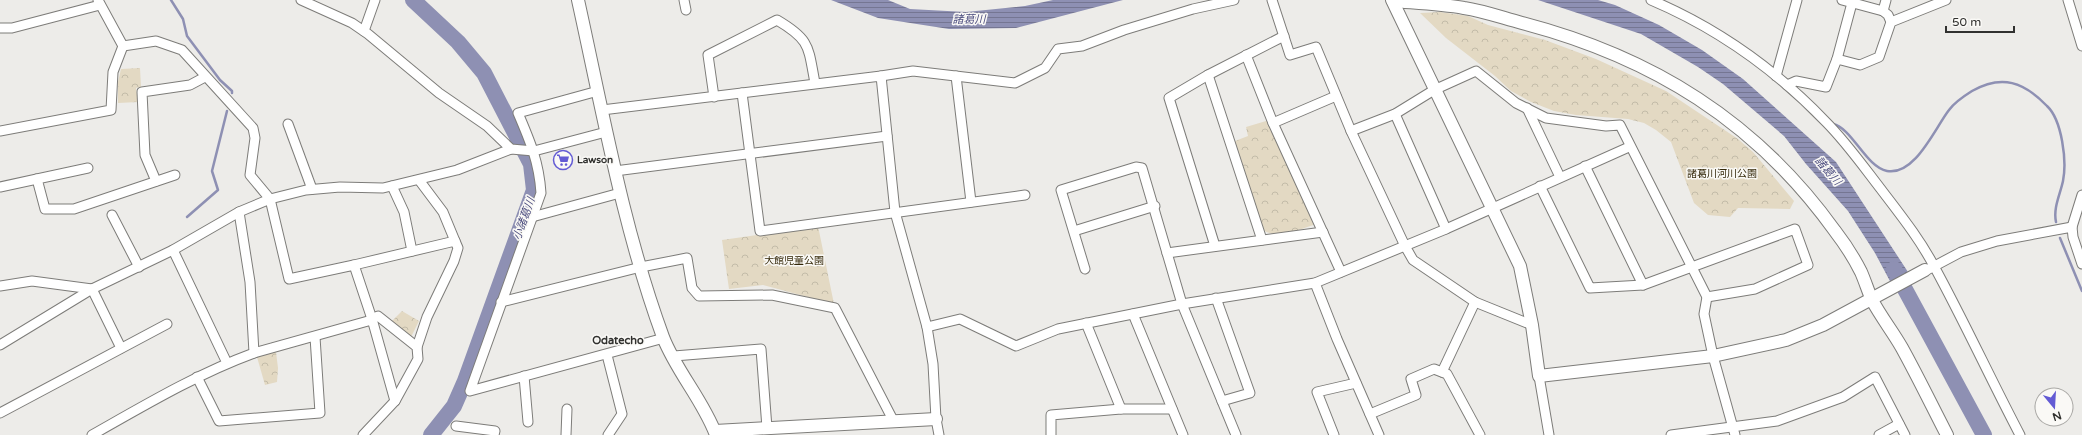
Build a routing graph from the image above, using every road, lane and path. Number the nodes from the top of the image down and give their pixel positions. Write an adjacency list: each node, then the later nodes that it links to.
1 (301, 0): 20 (street)
2 (375, 0): 20 (street)
3 (578, 0): 34 (street)
4 (684, 0): 16 (street)
5 (1234, 0): 28 (street)
6 (1272, 0): 21 (street)
7 (1390, 0): 33 (street); 99 (street)
8 (1651, 0): 29 (street)
9 (1797, 0): 29 (street)
10 (1842, 0): 15 (street)
11 (1886, 0): 17 (street)
12 (1946, 0): 18 (street)
13 (2068, 0): 22 (street)
14 (99, 3): 19 (street); 23 (street)
15 (1852, 3): 17 (street); 25 (street)
16 (686, 10)
17 (1883, 11): 18 (street)
18 (1891, 22): 25 (street)
19 (0, 28)
20 (364, 31): 48 (street)
21 (1284, 36): 24 (street); 36 (street)
22 (2081, 41)
23 (123, 46): 30 (street); 43 (street)
24 (1246, 55): 26 (street); 41 (street)
25 (1837, 59): 32 (street)
26 (1208, 75): 78 (street); 80 (street)
27 (880, 76): 28 (street); 31 (street); 46 (street)
28 (956, 76): 67 (street)
29 (1776, 76): 32 (street)
30 (205, 77): 58 (street); 66 (street)
31 (814, 83): 35 (street); 37 (street)
32 (1787, 84): 90 (street)
33 (1434, 90): 38 (street); 40 (street); 69 (street)
34 (598, 91): 39 (street); 49 (street)
35 (742, 93): 37 (street); 50 (street)
36 (1336, 96): 41 (street); 44 (street)
37 (714, 97): 39 (street)
38 (1527, 108): 47 (street); 55 (street)
39 (602, 110): 45 (street)
40 (1395, 114): 44 (street); 75 (street)
41 (1273, 123): 77 (street)
42 (288, 124): 62 (street)
43 (0, 131)
44 (1352, 131): 81 (street)
45 (606, 132): 49 (street); 53 (street)
46 (887, 136): 50 (street); 71 (street)
47 (1629, 147): 51 (street); 87 (street)
48 (511, 149): 49 (street); 57 (street)
49 (534, 151): 73 (street)
50 (750, 154): 53 (street); 71 (street)
51 (1585, 166): 55 (street); 94 (street)
52 (88, 168): 56 (street)
53 (615, 171): 63 (street)
54 (175, 175): 58 (street)
55 (1560, 177): 60 (street)
56 (37, 179): 58 (street); 61 (street)
57 (419, 180): 59 (street); 79 (street)
58 (156, 181)
59 (392, 186): 62 (street); 83 (street)
60 (1540, 186): 69 (street); 94 (street)
61 (0, 187)
62 (312, 189): 66 (street)
63 (620, 192): 73 (street); 89 (street)
64 (1025, 195): 67 (street)
65 (2082, 195): 74 (street)
66 (270, 199): 70 (street); 86 (street)
67 (971, 202): 71 (street)
68 (1154, 206): 76 (street); 76 (street); 84 (street)
69 (1493, 207): 75 (street); 107 (street)
70 (239, 212): 82 (street); 114 (street)
71 (895, 212): 108 (street)
72 (112, 215): 88 (street)
73 (532, 218): 100 (street)
74 (2072, 227): 85 (street); 90 (street)
75 (1446, 229): 81 (street)
76 (1074, 231): 91 (street)
77 (1323, 232): 78 (street); 92 (street)
78 (1262, 240): 80 (street)
79 (455, 241): 83 (street); 112 (street)
80 (1215, 246): 84 (street)
81 (1405, 246): 92 (street); 101 (street)
82 (173, 250): 88 (street); 118 (street)
83 (412, 251): 86 (street)
84 (1167, 253): 102 (street)
85 (2082, 264)
86 (354, 265): 104 (street)
87 (1692, 266): 94 (street); 97 (street); 97 (street)
88 (139, 267): 96 (street)
89 (641, 267): 100 (street); 110 (street); 132 (street)
90 (1930, 268): 99 (street); 157 (street)
91 (1086, 269)
92 (1341, 272): 93 (street)
93 (1315, 283): 98 (street); 123 (street)
94 (1643, 285)
95 (0, 286): 96 (street)
96 (92, 289): 111 (street); 113 (street)
97 (1707, 297): 117 (street)
98 (1216, 298): 102 (street); 125 (street)
99 (1875, 298): 117 (street); 156 (street)
100 (501, 302): 120 (street)
101 (1475, 302): 107 (street); 119 (street)
102 (1182, 304): 103 (street); 125 (street)
103 (1132, 314): 105 (street); 128 (street)
104 (372, 319): 109 (street); 112 (street); 124 (street)
105 (1086, 323): 108 (street); 127 (street)
106 (167, 324): 113 (street)
107 (1532, 325): 121 (street)
108 (927, 327): 131 (street)
109 (315, 337): 114 (street); 122 (street)
110 (664, 338): 115 (street); 116 (street)
111 (0, 345)
112 (417, 347): 124 (street)
113 (121, 348): 129 (street)
114 (254, 353): 118 (street)
115 (607, 355): 120 (street); 144 (street)
116 (674, 356): 136 (street); 138 (street)
117 (1713, 356): 121 (street); 137 (street)
118 (227, 363): 122 (street)
119 (1442, 372): 130 (street); 151 (street)
120 (524, 376): 133 (street)
121 (1539, 376): 152 (street)
122 (198, 377): 141 (street)
123 (1356, 383): 130 (street); 149 (street)
124 (395, 401): 139 (street)
125 (1222, 401): 148 (street)
126 (567, 409): 143 (street)
127 (1121, 409): 128 (street); 146 (street)
128 (1172, 409): 147 (street)
129 (0, 413)
130 (1370, 414): 150 (street)
131 (936, 419): 132 (street); 145 (street)
132 (893, 420): 136 (street)
133 (528, 422)
134 (1899, 424): 137 (street); 154 (street); 155 (street)
135 (456, 426): 142 (street)
136 (767, 428): 138 (street)
137 (1734, 431): 140 (street)
138 (716, 433)
139 (367, 434)
140 (1685, 434): 153 (street)
141 (92, 435)
142 (494, 435)
143 (566, 435)
144 (608, 435)
145 (939, 435)
146 (1051, 435)
147 (1183, 435)
148 (1236, 435)
149 (1334, 435)
150 (1379, 435)
151 (1480, 435)
152 (1549, 435)
153 (1671, 435)
154 (1879, 435)
155 (1905, 435)
156 (1947, 435)
157 (2020, 435)

